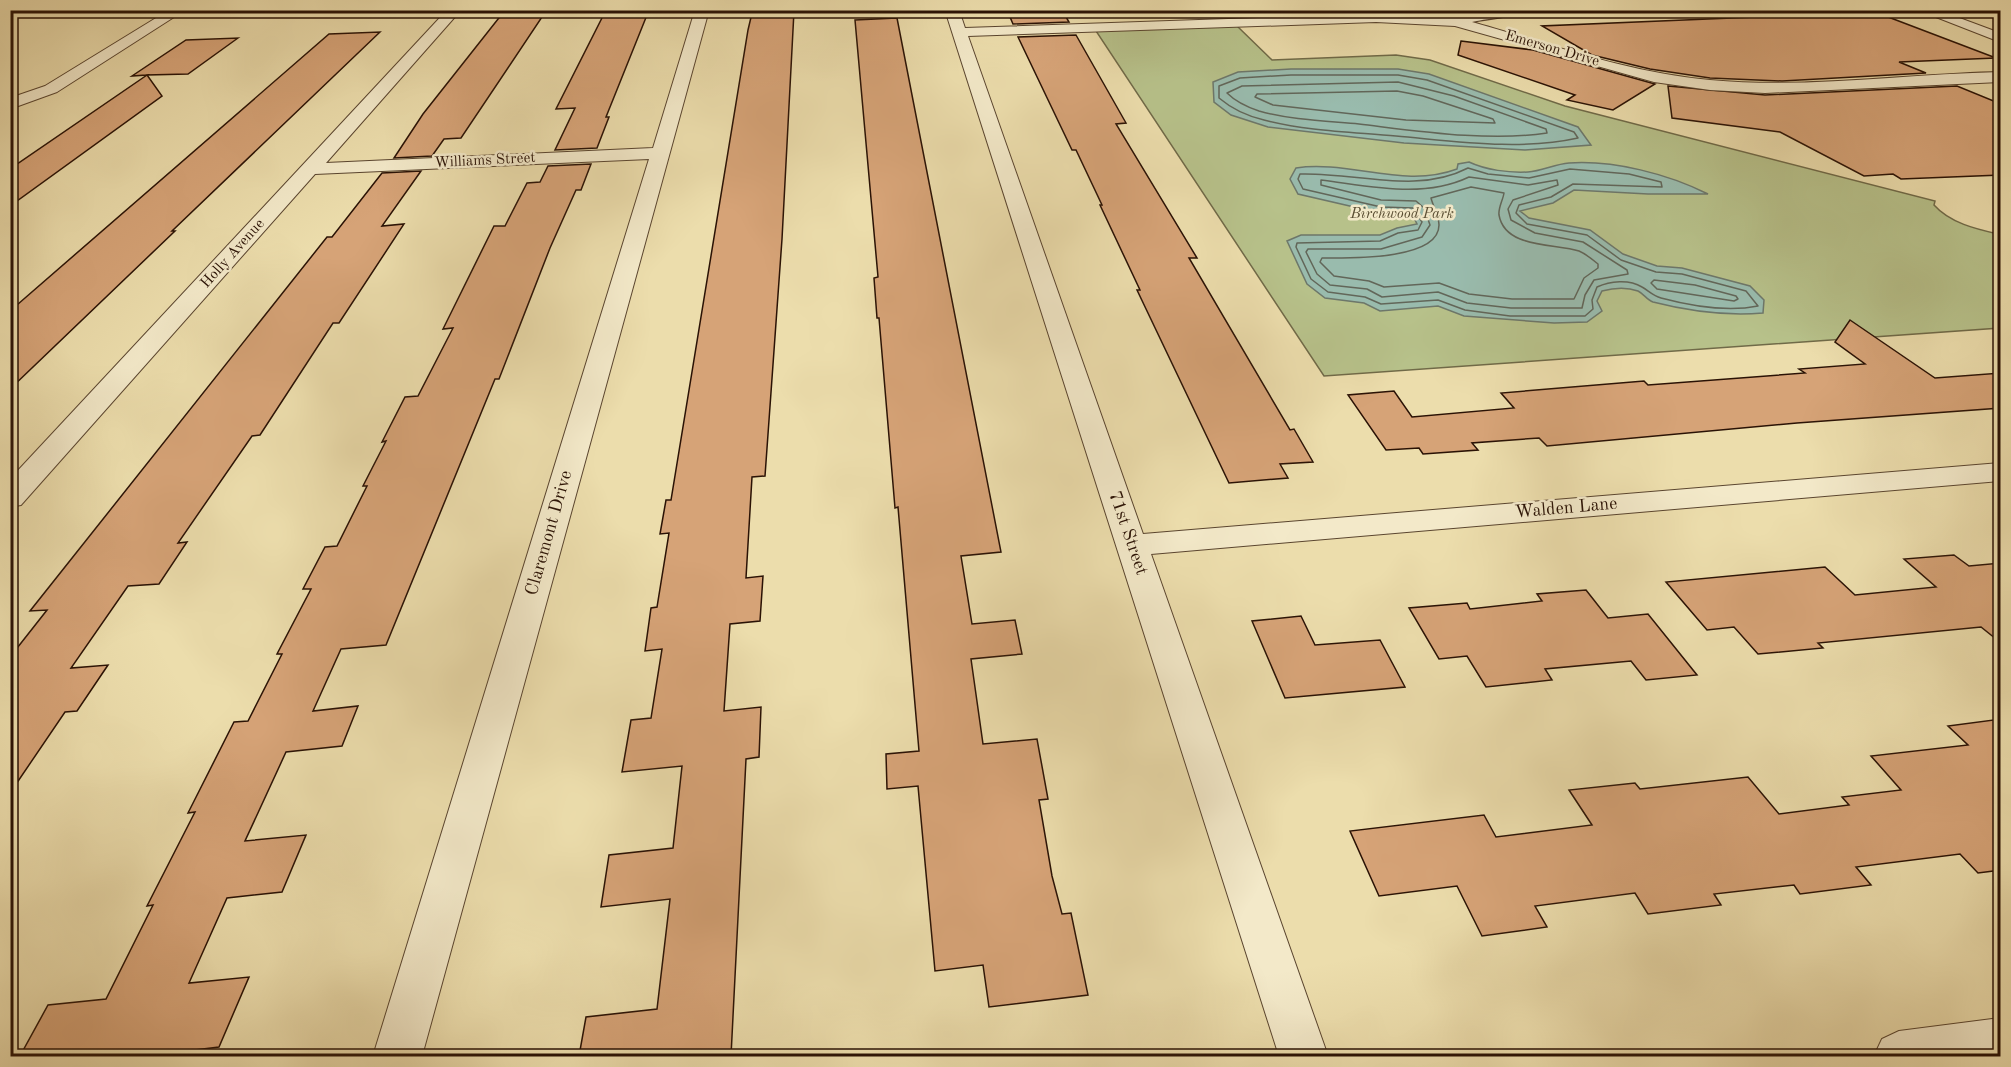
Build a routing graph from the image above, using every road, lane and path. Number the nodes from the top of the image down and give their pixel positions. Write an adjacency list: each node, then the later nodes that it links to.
1 (179, 10): 10 (street)
2 (455, 10): 14 (street, Holly Avenue)
3 (702, 10): 13 (street, Claremont Drive)
4 (1522, 10): 7 (street)
5 (1924, 10): 8 (street)
6 (956, 21): 7 (street, Emerson Drive); 17 (street, 71st Street)
7 (1456, 22): 9 (street, Emerson Drive)
8 (2001, 38)
9 (2001, 77)
10 (51, 89): 11 (street); 12 (street)
11 (10, 104)
12 (27, 116)
13 (659, 153): 14 (street, Williams Street); 19 (street, Claremont Drive)
14 (311, 169): 16 (street, Holly Avenue)
15 (2001, 472): 17 (street, Walden Lane)
16 (10, 498)
17 (1131, 545): 20 (street, 71st Street)
18 (2001, 1042): 21 (street)
19 (397, 1056)
20 (1303, 1056)
21 (1899, 1056)

